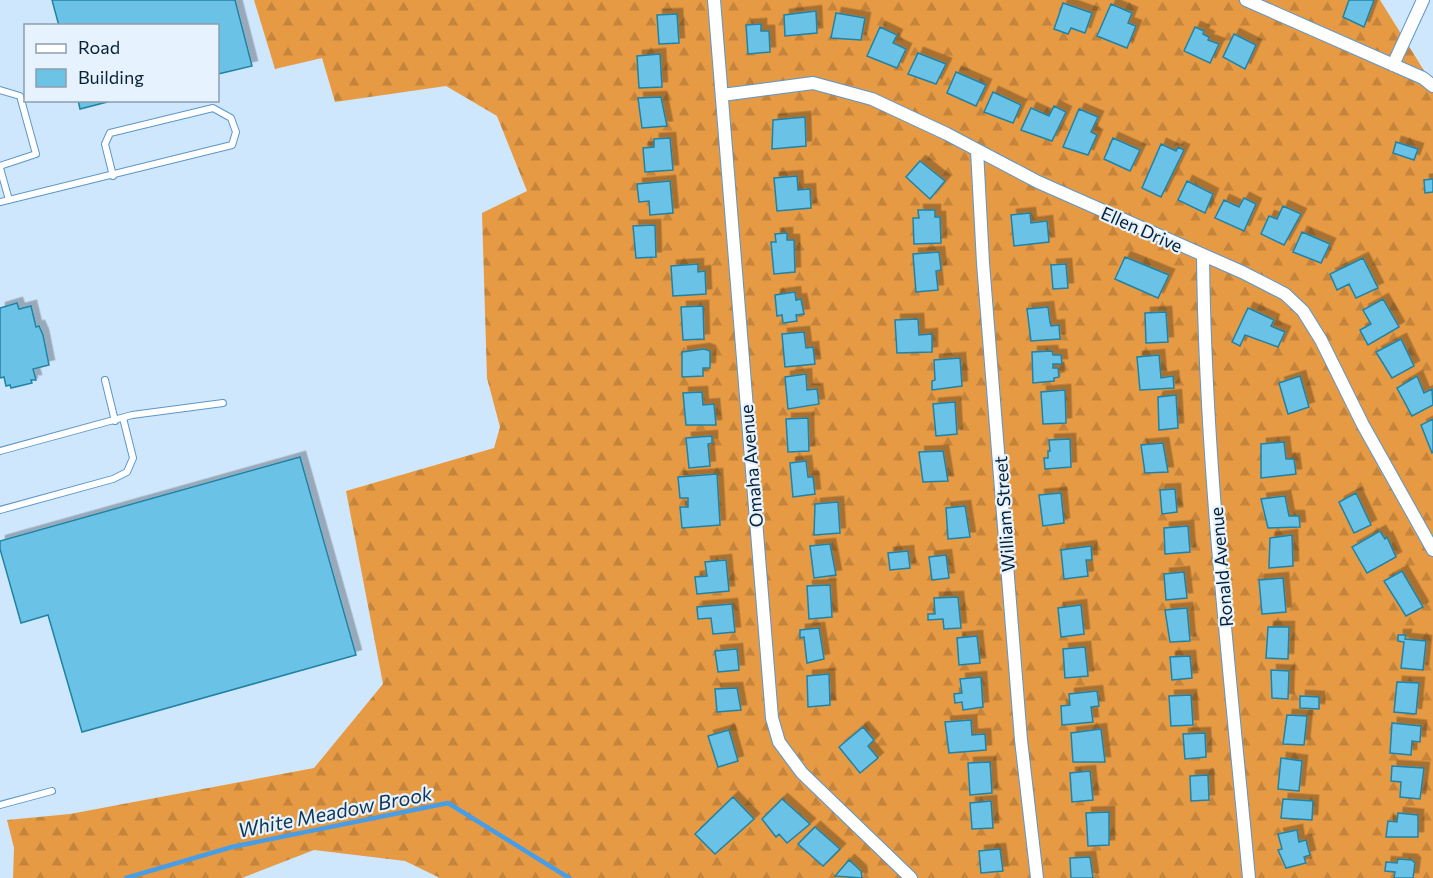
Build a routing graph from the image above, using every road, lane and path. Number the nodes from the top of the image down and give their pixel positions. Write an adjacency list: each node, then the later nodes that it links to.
1 (714, 0): 7 (street, Omaha Avenue)
2 (1246, 0): 4 (street)
3 (1423, 0): 4 (street)
4 (1393, 65): 5 (street)
5 (1433, 86)
6 (0, 90): 9 (lane)
7 (722, 95): 8 (street, Ellen Drive); 23 (street, Omaha Avenue)
8 (977, 150): 13 (street, Ellen Drive); 24 (street, William Street)
9 (0, 167): 11 (lane)
10 (113, 176): 10 (lane); 11 (lane)
11 (9, 200): 12 (lane)
12 (0, 202)
13 (1203, 255): 20 (street, Ellen Drive); 25 (street, Ronald Avenue)
14 (105, 380): 17 (lane)
15 (223, 403): 16 (lane)
16 (123, 418): 17 (lane); 19 (lane)
17 (115, 421): 18 (lane)
18 (0, 451)
19 (0, 510)
20 (1433, 550)
21 (52, 791): 22 (lane)
22 (0, 805)
23 (911, 878)
24 (1036, 878)
25 (1249, 878)

